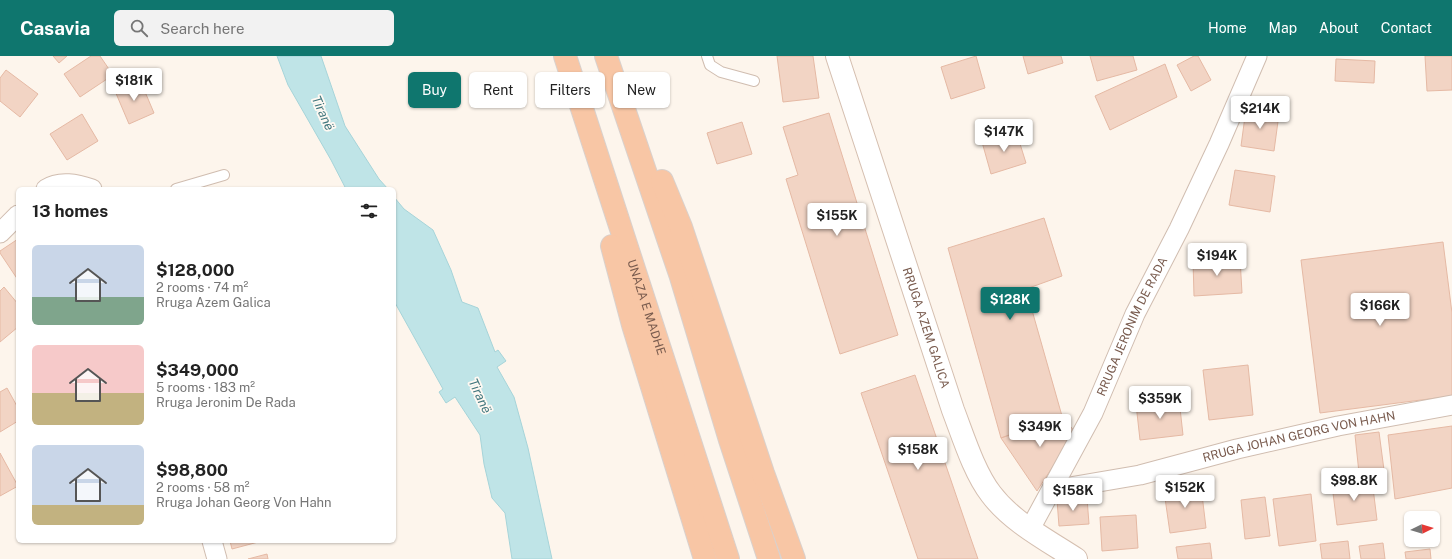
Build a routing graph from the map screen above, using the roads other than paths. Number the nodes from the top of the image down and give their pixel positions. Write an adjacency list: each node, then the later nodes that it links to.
1 (565, 56): 6 (highway, UNAZA E MADHE)
2 (606, 56): 7 (highway)
3 (706, 56): 8 (lane)
4 (837, 56): 21 (main road, RRUGA AZEM GALICA)
5 (1257, 56): 20 (street, RRUGA JERONIM DE RADA)
6 (570, 72)
7 (613, 78)
8 (754, 81)
9 (581, 108): 24 (highway)
10 (582, 108): 25 (highway, UNAZA E MADHE)
11 (623, 108): 26 (highway)
12 (626, 108): 27 (highway)
13 (224, 175): 16 (lane)
14 (49, 187): 15 (street)
15 (86, 187)
16 (183, 187)
17 (16, 217): 18 (street)
18 (0, 233)
19 (1452, 405): 20 (street, RRUGA JOHAN GEORG VON HAHN)
20 (1052, 490): 21 (street, RRUGA JERONIM DE RADA)
21 (1030, 529): 28 (main road, RRUGA AZEM GALICA)
22 (213, 543): 23 (street)
23 (217, 559)
24 (705, 559)
25 (728, 559)
26 (769, 559)
27 (794, 559)
28 (1076, 559)

